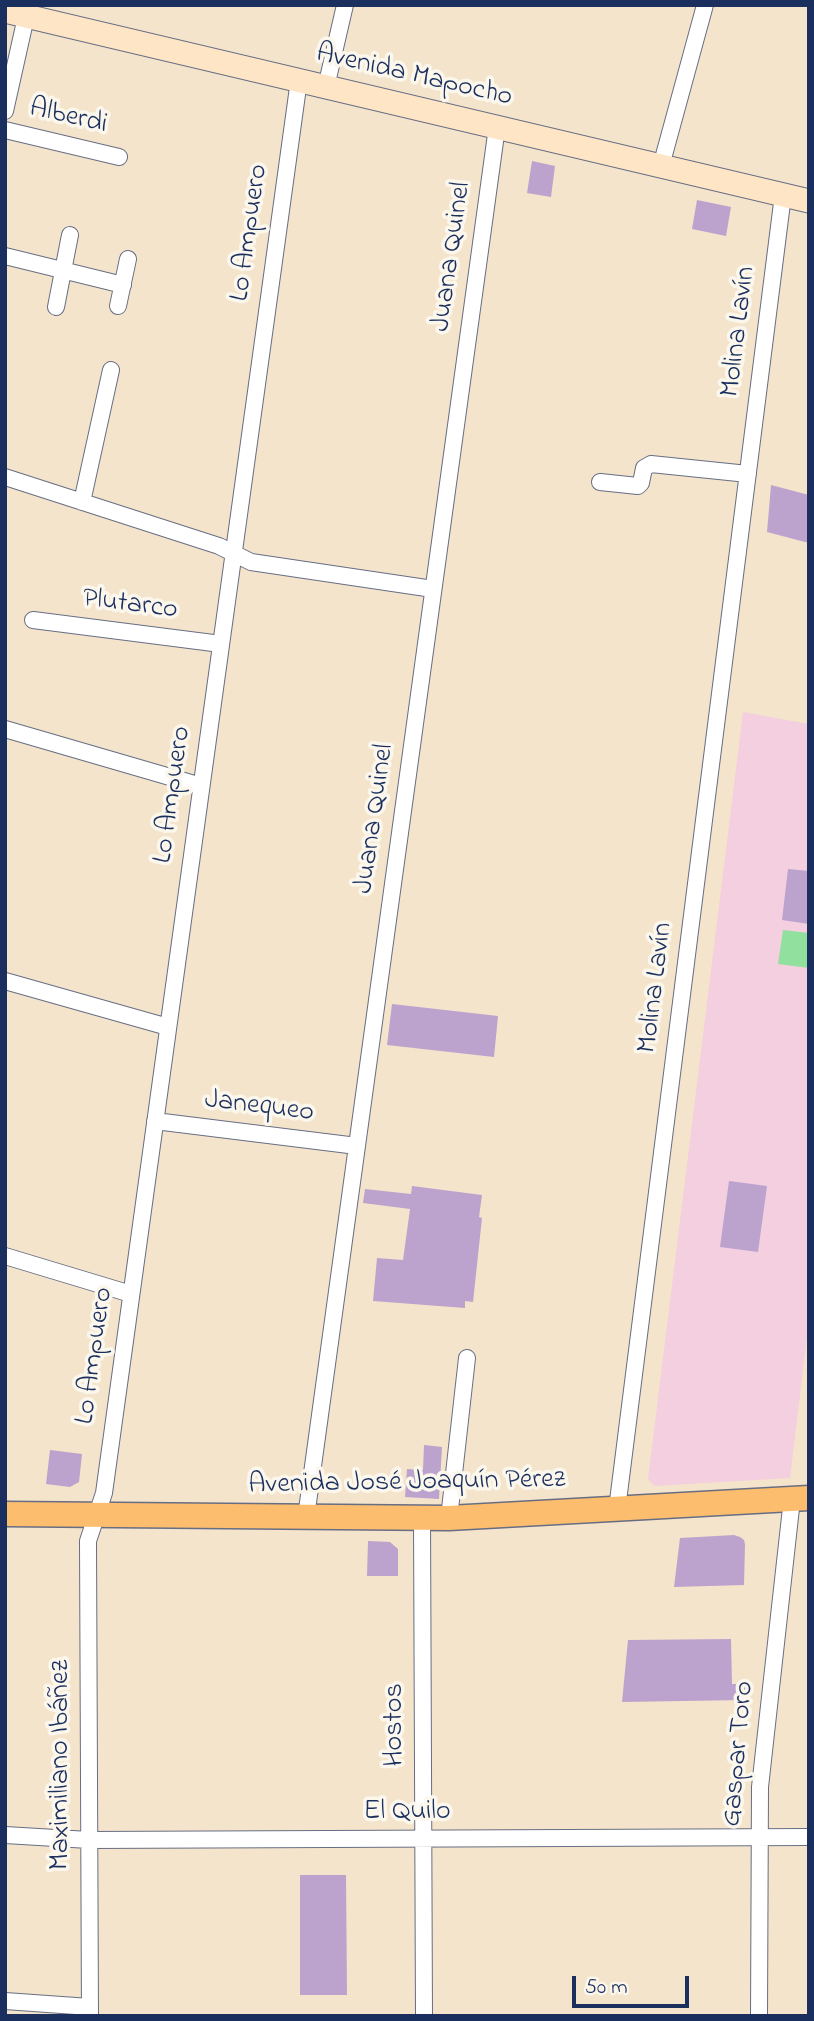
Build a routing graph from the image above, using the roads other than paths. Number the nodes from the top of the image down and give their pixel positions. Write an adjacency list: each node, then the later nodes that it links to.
1 (345, 5): 5 (street)
2 (705, 5): 10 (street)
3 (20, 11): 4 (main road, Avenida Mapocho); 6 (street, Alberdi)
4 (299, 80): 5 (main road, Avenida Mapocho); 25 (street, Lo Ampuero)
5 (326, 87): 7 (main road, Avenida Mapocho)
6 (5, 111)
7 (498, 127): 10 (main road, Avenida Mapocho); 26 (street, Juana Quinel)
8 (5, 130): 9 (street, Alberdi)
9 (119, 157)
10 (661, 166): 11 (main road, Avenida Mapocho)
11 (783, 195): 12 (main road, Avenida Mapocho); 21 (street, Molina Lavín)
12 (809, 201)
13 (70, 235): 16 (street)
14 (5, 256): 16 (street)
15 (128, 259): 17 (street)
16 (63, 270): 17 (street); 19 (street)
17 (122, 285): 18 (street)
18 (118, 306)
19 (56, 307)
20 (111, 370): 24 (street)
21 (748, 474): 23 (street); 39 (street, Molina Lavín)
22 (5, 477): 24 (street)
23 (600, 482)
24 (82, 502): 25 (street)
25 (233, 553): 26 (street); 28 (street, Lo Ampuero)
26 (433, 589): 34 (street, Juana Quinel)
27 (33, 620): 28 (street, Plutarco)
28 (221, 645): 30 (street, Lo Ampuero)
29 (5, 729): 30 (street)
30 (201, 786): 32 (street, Lo Ampuero)
31 (5, 981): 32 (street)
32 (168, 1027): 33 (street, Lo Ampuero)
33 (155, 1121): 34 (street, Janequeo); 36 (street, Lo Ampuero)
34 (357, 1146): 42 (street, Juana Quinel)
35 (5, 1256): 36 (street)
36 (131, 1294): 41 (street, Lo Ampuero)
37 (467, 1358): 44 (street)
38 (800, 1498): 39 (main road, Avenida José Joaquín Pérez); 46 (street, Gaspar Toro)
39 (617, 1509): 44 (main road, Avenida José Joaquín Pérez)
40 (5, 1514): 41 (main road, Avenida José Joaquín Pérez)
41 (96, 1515): 42 (main road, Avenida José Joaquín Pérez); 49 (street, Maximiliano Ibáñez)
42 (306, 1517): 43 (main road, Avenida José Joaquín Pérez)
43 (422, 1518): 44 (main road, Avenida José Joaquín Pérez); 48 (street, Hostos)
44 (449, 1518)
45 (5, 1835): 49 (street, El Quilo)
46 (759, 1837): 47 (street, El Quilo); 48 (street, El Quilo); 53 (street, Gaspar Toro)
47 (809, 1837)
48 (423, 1839): 49 (street, El Quilo); 52 (street, Hostos)
49 (89, 1840): 51 (street, Maximiliano Ibáñez)
50 (5, 2001): 51 (street)
51 (90, 2011)
52 (424, 2016)
53 (758, 2016)

